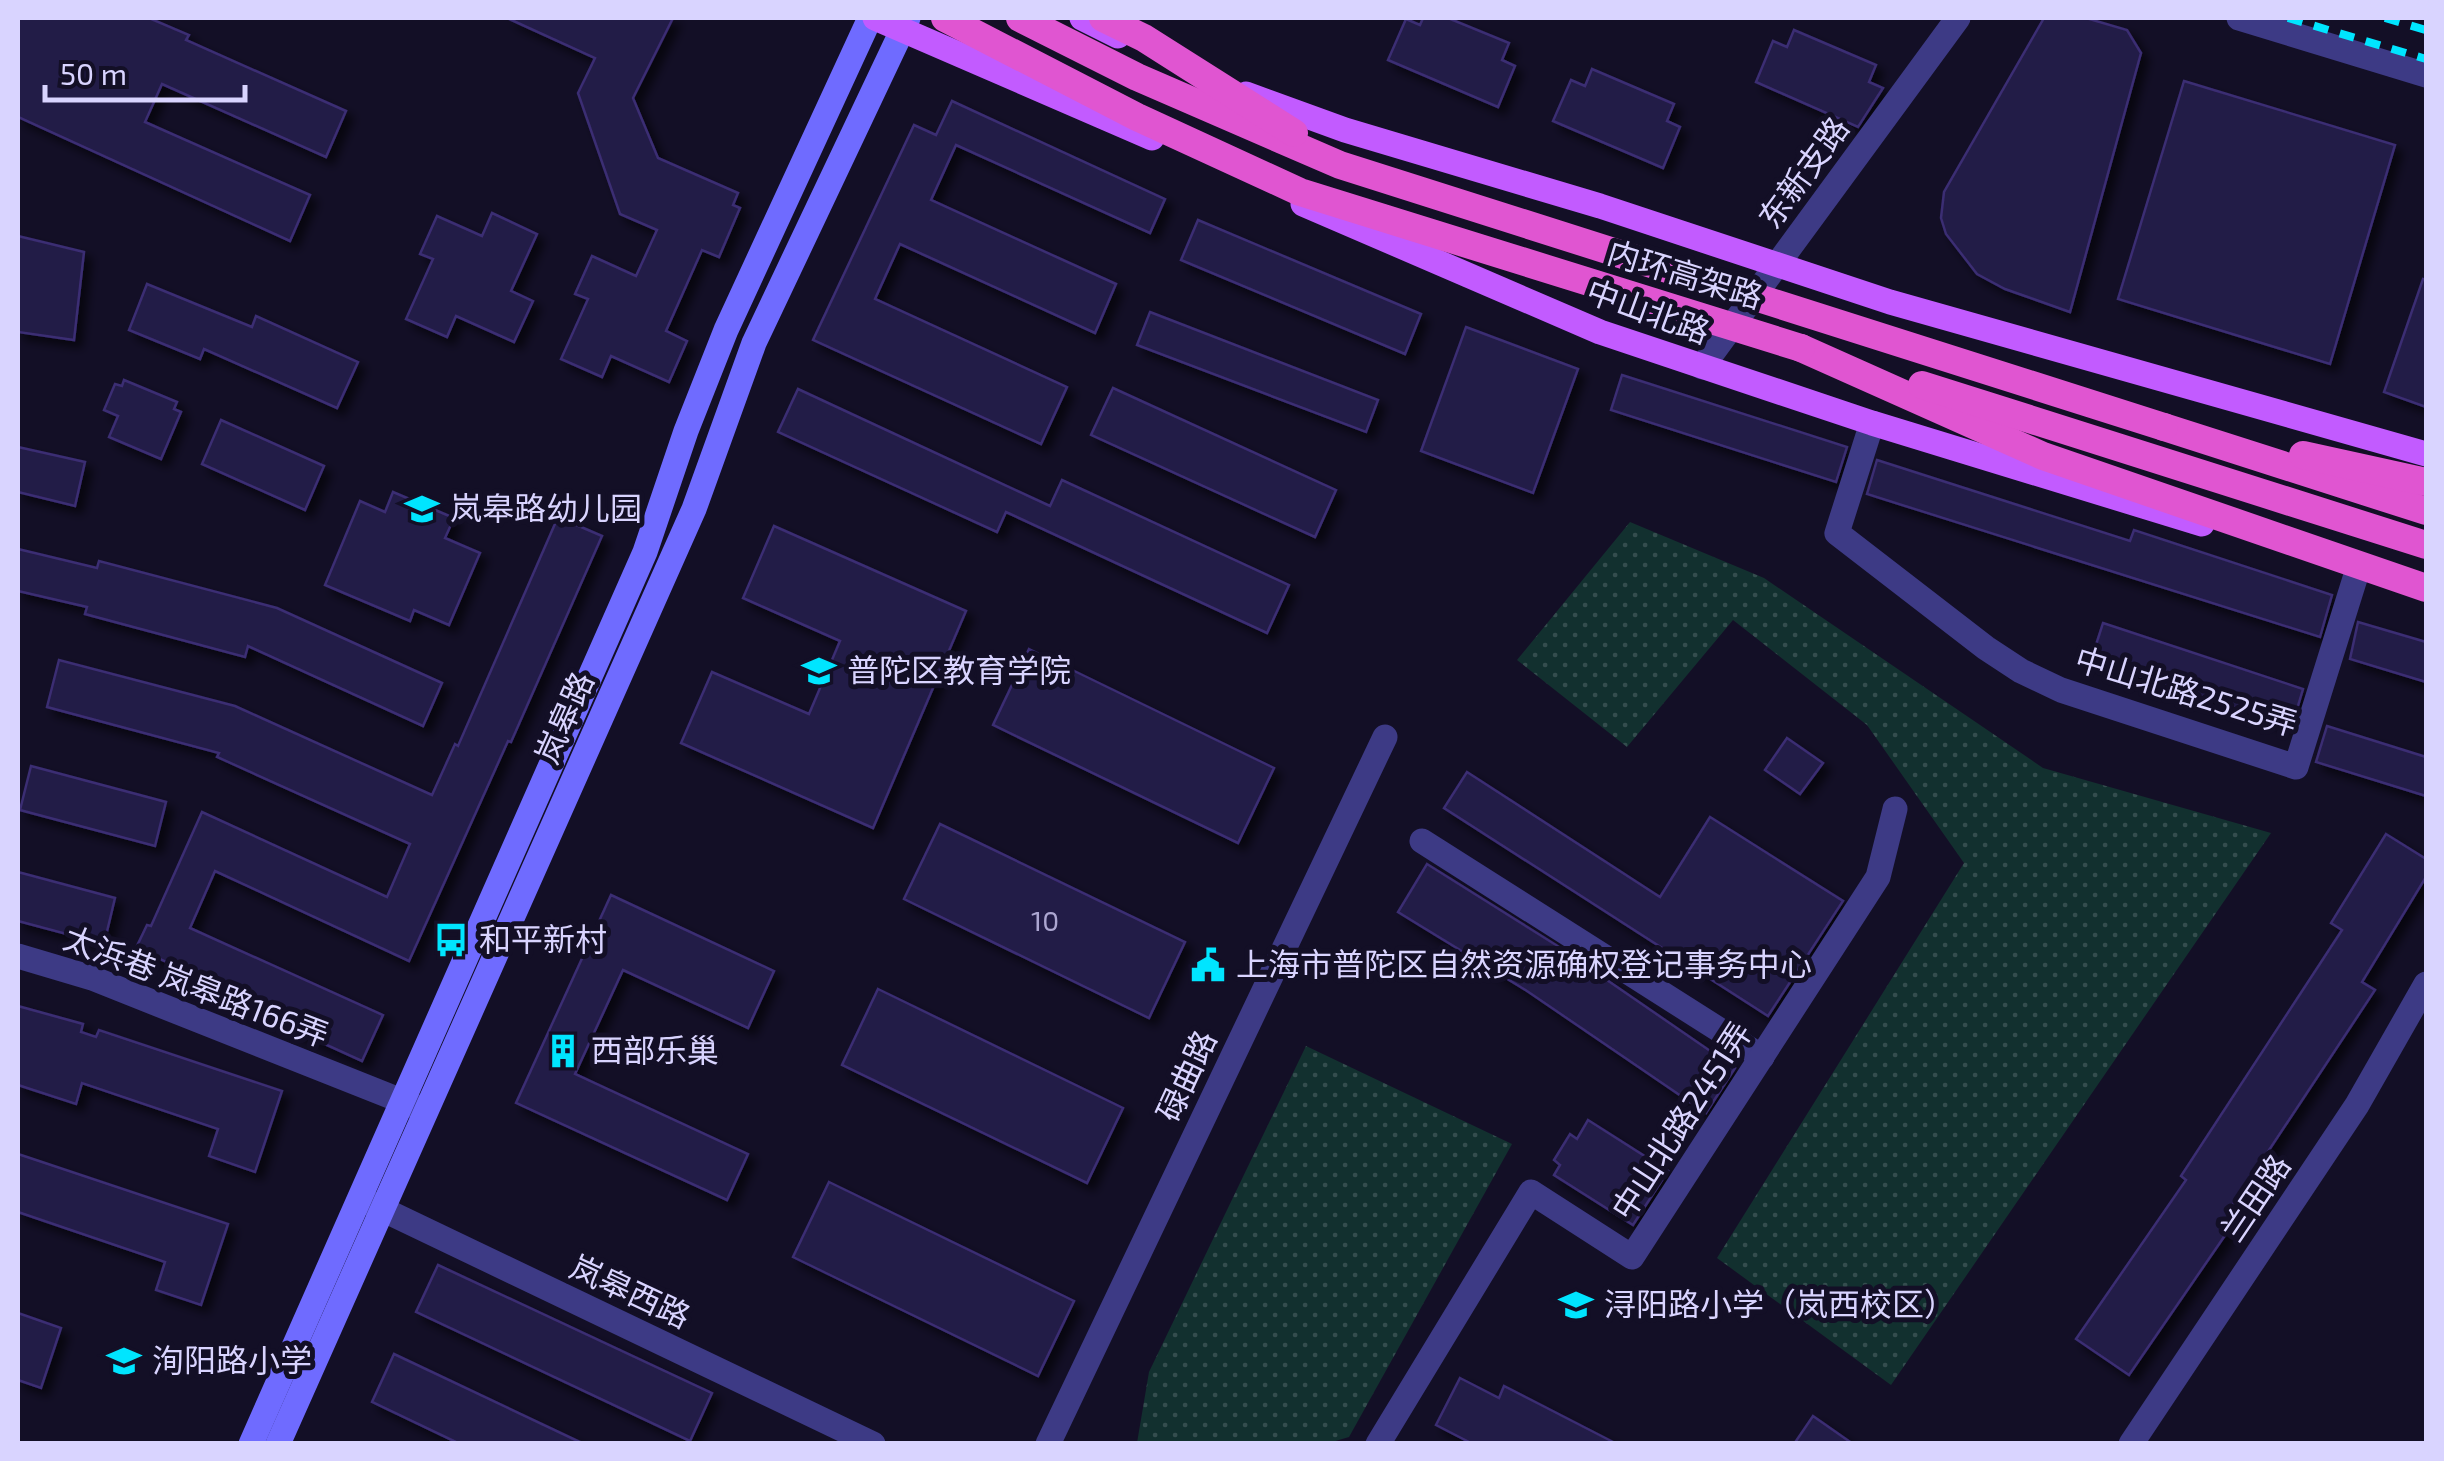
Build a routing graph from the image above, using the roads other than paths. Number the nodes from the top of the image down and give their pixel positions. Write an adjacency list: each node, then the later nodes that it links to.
1 (872, 18): 8 (main road, 中山北路); 28 (main road, 岚皋路)
2 (944, 18): 12 (highway, 内环高架路, bridge)
3 (1020, 18): 10 (highway, 内环高架路, bridge)
4 (1082, 18): 11 (main road)
5 (1103, 18): 10 (highway, bridge)
6 (1958, 18): 11 (street, 东新支路)
7 (2239, 18): 9 (street)
8 (905, 24): 13 (main road, 中山北路); 28 (main road, 岚皋路)
9 (2426, 75)
10 (1340, 165): 15 (highway, 内环高架路, bridge)
11 (1776, 266): 13 (street, 东新支路); 16 (main road)
12 (1801, 348): 19 (highway, 内环高架路); 21 (highway)
13 (1702, 367): 14 (main road, 中山北路)
14 (1872, 423): 20 (main road, 中山北路); 20 (street, 中山北路2525弄)
15 (2164, 426): 17 (highway); 18 (highway, 内环高架路)
16 (2426, 454)
17 (2426, 482)
18 (2426, 511)
19 (2426, 545)
20 (2357, 572): 21 (main road, 中山北路)
21 (2426, 590)
22 (1384, 736): 33 (street, 碌曲路)
23 (1895, 809): 27 (street, 中山北路2451弄)
24 (1422, 842): 27 (street)
25 (18, 956): 28 (street, 太浜巷 岚皋路166弄)
26 (2426, 984): 35 (street, 兰田路)
27 (1762, 1057): 34 (street, 中山北路2451弄)
28 (415, 1106): 29 (main road, 岚皋路)
29 (372, 1204): 30 (main road, 岚皋路); 31 (main road, 岚皋路); 32 (street, 岚皋西路)
30 (252, 1444)
31 (278, 1444)
32 (872, 1444)
33 (1048, 1444)
34 (1378, 1444)
35 (2131, 1444)

